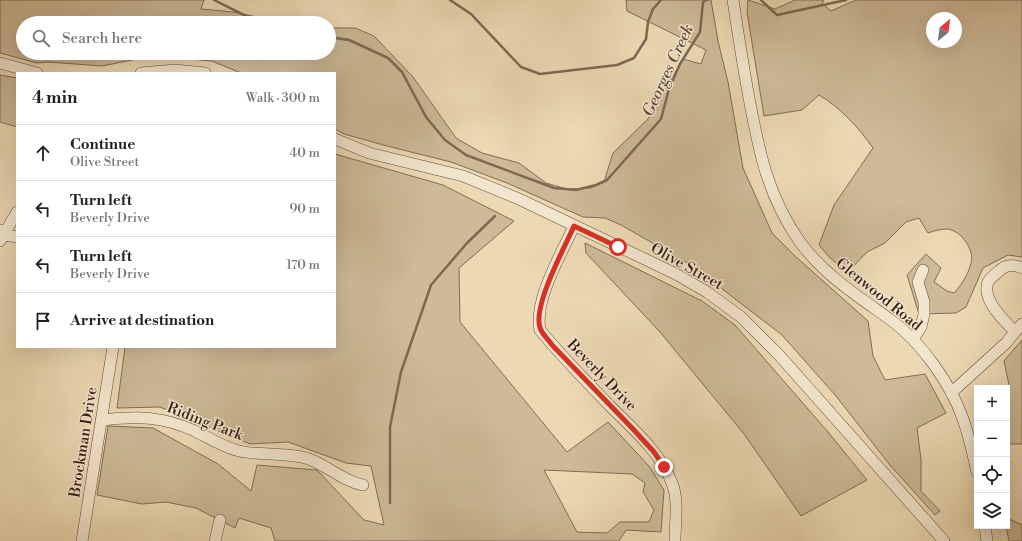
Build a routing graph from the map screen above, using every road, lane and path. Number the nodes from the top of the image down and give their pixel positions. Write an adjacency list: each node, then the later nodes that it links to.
1 (734, 4): 14 (street, Glenwood Road)
2 (0, 63): 3 (street)
3 (33, 72)
4 (152, 72): 5 (street)
5 (195, 72)
6 (336, 139): 8 (street, Olive Street)
7 (16, 213): 9 (street)
8 (574, 226): 24 (street, Beverly Drive); 25 (street, Olive Street)
9 (1, 235): 10 (street)
10 (16, 237)
11 (1022, 268): 13 (street)
12 (924, 270): 14 (street)
13 (1018, 328): 16 (street)
14 (913, 339): 16 (street, Glenwood Road)
15 (113, 348): 17 (street, Brockman Drive)
16 (951, 393): 18 (street, Glenwood Road)
17 (102, 420): 19 (street, Riding Park); 22 (street, Brockman Drive)
18 (974, 460)
19 (363, 486)
20 (220, 520): 23 (street)
21 (985, 529): 26 (street)
22 (82, 541)
23 (215, 541)
24 (675, 541)
25 (944, 541)
26 (987, 541)

